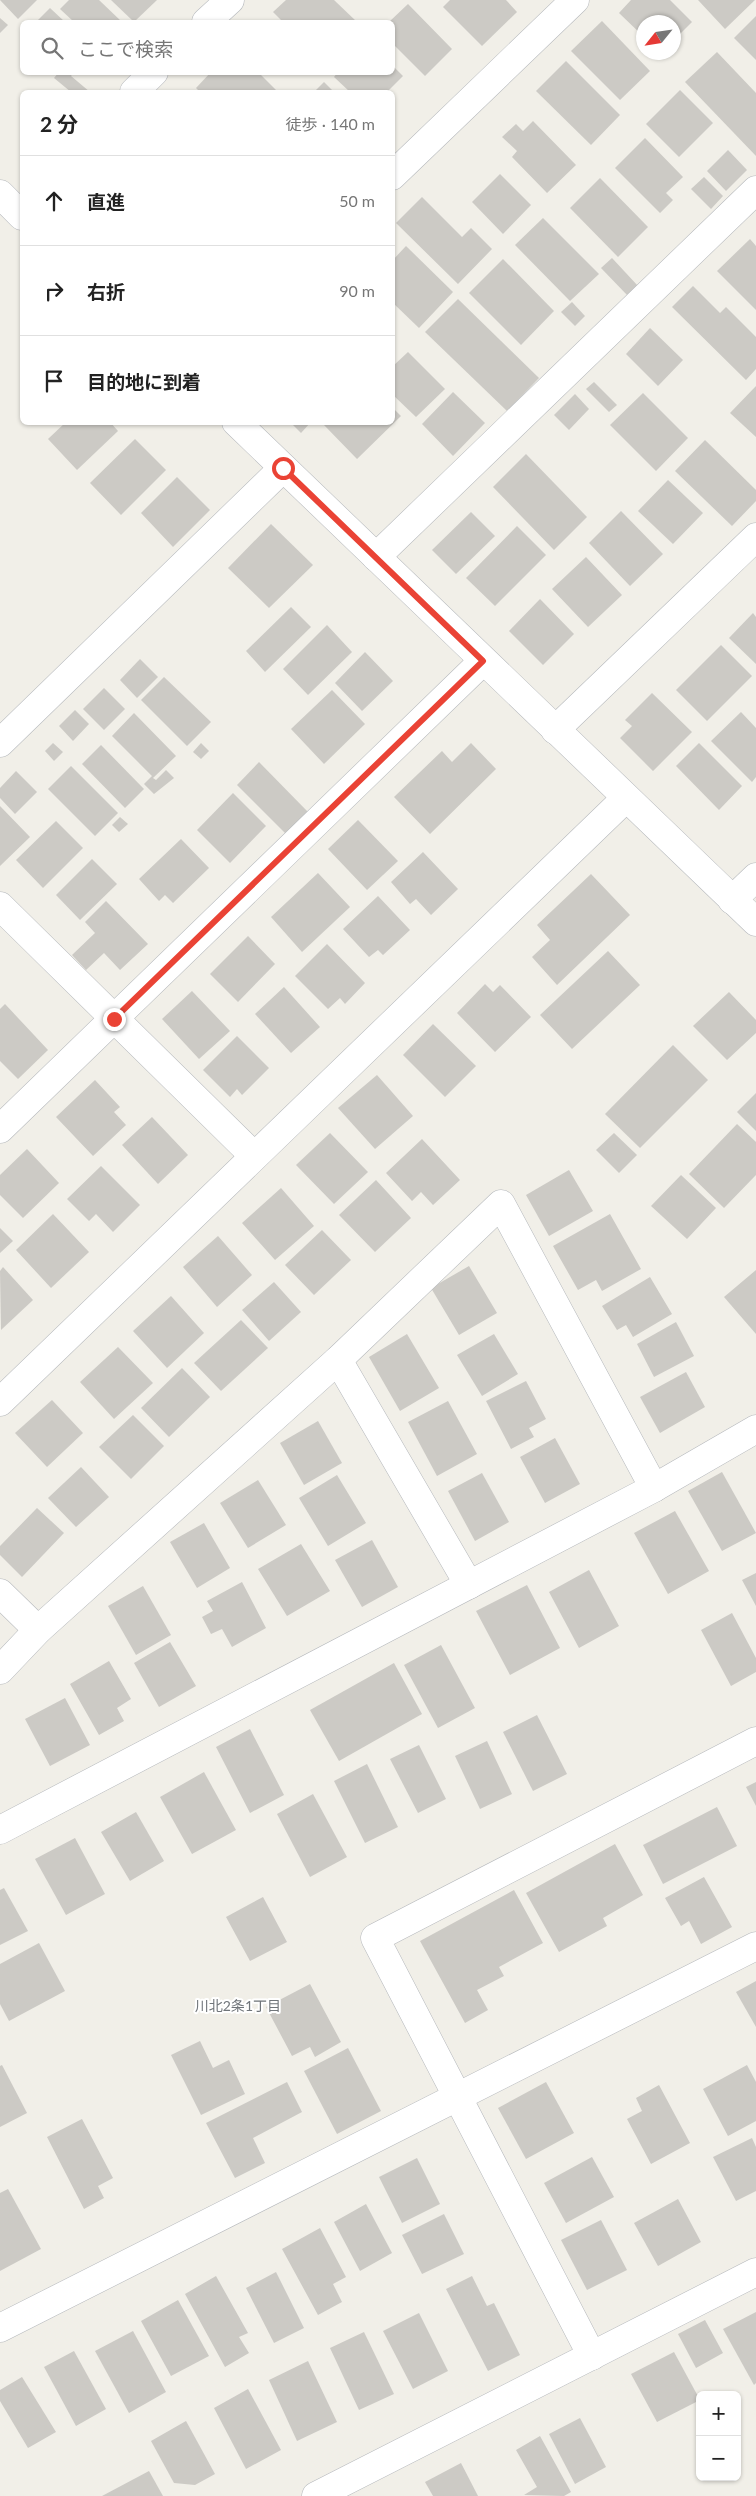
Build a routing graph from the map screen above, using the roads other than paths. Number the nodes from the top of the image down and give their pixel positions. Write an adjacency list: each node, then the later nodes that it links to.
1 (230, 0): 3 (street)
2 (575, 0): 6 (street)
3 (208, 20)
4 (151, 75): 5 (street)
5 (136, 90)
6 (395, 173)
7 (756, 190): 11 (street)
8 (239, 425): 9 (street)
9 (283, 468): 11 (street); 14 (street)
10 (756, 538): 13 (street)
11 (376, 557): 12 (street)
12 (483, 661): 13 (street); 20 (street)
13 (555, 730): 15 (street)
14 (0, 743)
15 (626, 798): 17 (street); 22 (street)
16 (756, 877): 17 (street)
17 (732, 900): 19 (street)
18 (0, 906): 20 (street)
19 (756, 922)
20 (114, 1019): 21 (street); 22 (street)
21 (0, 1129)
22 (254, 1156): 24 (street)
23 (338, 1360): 26 (street); 27 (street); 29 (street)
24 (0, 1402)
25 (756, 1429): 26 (street)
26 (654, 1488): 27 (street)
27 (469, 1585): 32 (street)
28 (0, 1593): 29 (street)
29 (38, 1630): 30 (street)
30 (0, 1670)
31 (756, 1741): 34 (street)
32 (0, 1830)
33 (756, 1946): 34 (street)
34 (458, 2097): 36 (street); 37 (street)
35 (756, 2272): 37 (street)
36 (0, 2328)
37 (592, 2356): 38 (street)
38 (316, 2496)

